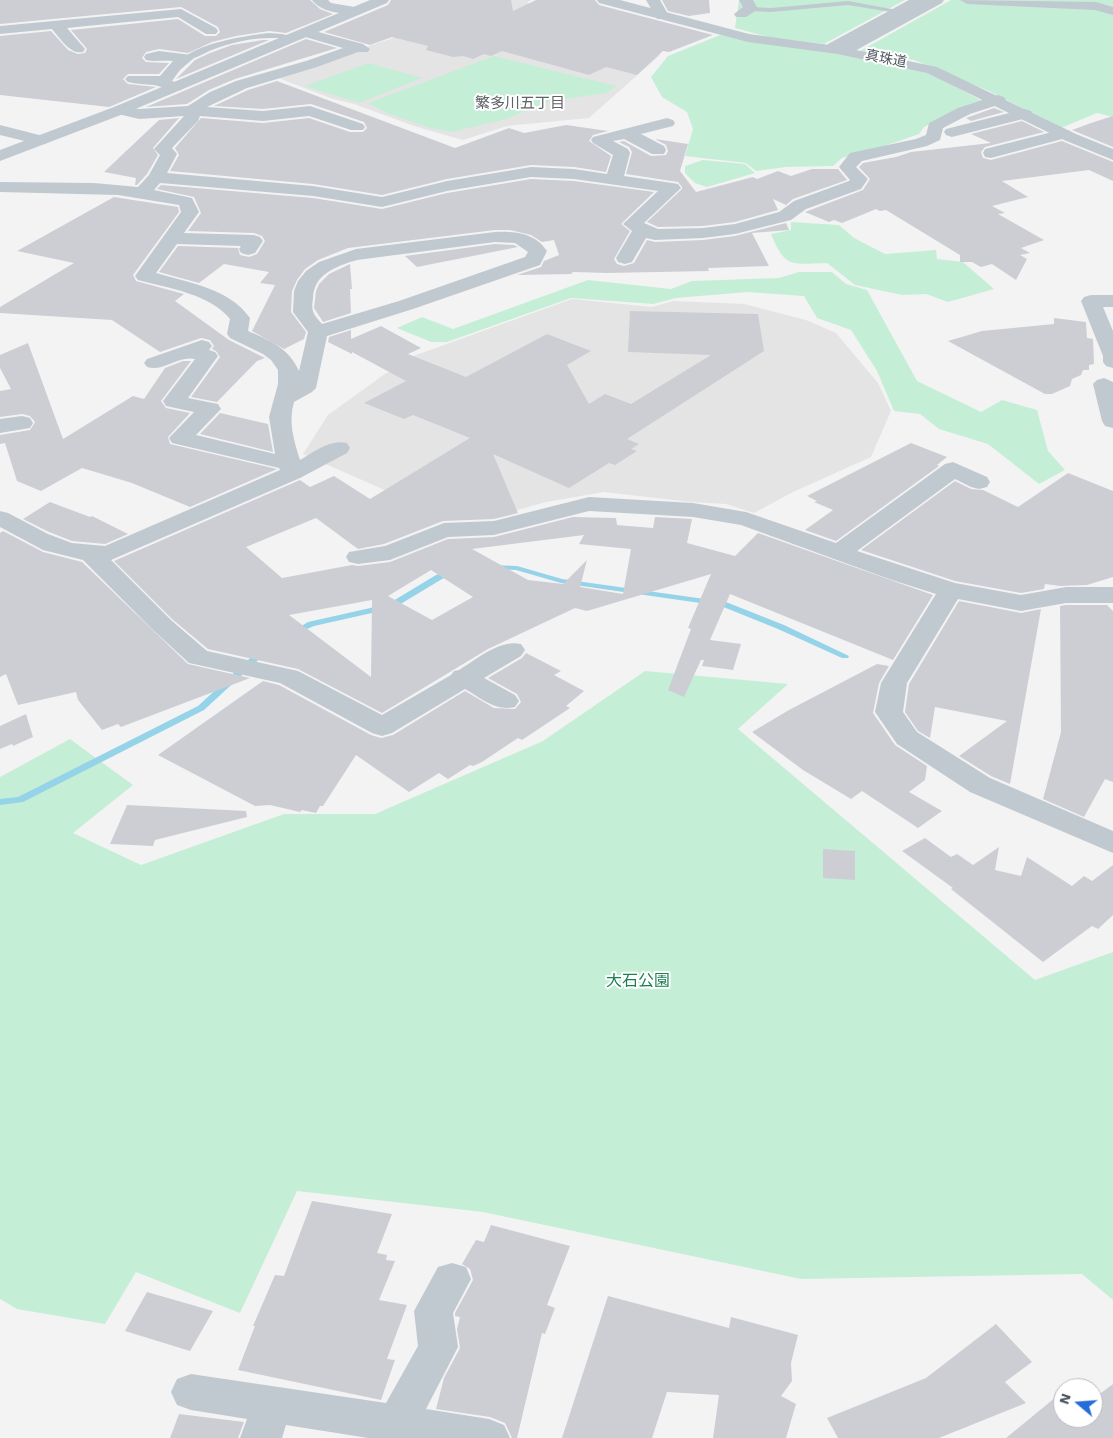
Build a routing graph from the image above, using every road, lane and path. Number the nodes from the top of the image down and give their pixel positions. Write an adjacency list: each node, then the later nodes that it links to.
1 (319, 0): 9 (street)
2 (382, 0): 9 (street)
3 (604, 0): 11 (street, 真珠道)
4 (653, 0): 11 (street)
5 (937, 0): 8 (street)
6 (967, 0): 10 (street)
7 (746, 8): 8 (lane)
8 (911, 8): 19 (street)
9 (356, 11): 17 (street)
10 (1113, 11)
11 (662, 16): 19 (street, 真珠道)
12 (121, 18): 13 (street); 15 (street); 16 (street)
13 (56, 25): 14 (street); 18 (street)
14 (0, 30)
15 (211, 30)
16 (136, 33)
17 (301, 35): 21 (lane); 23 (street); 26 (street)
18 (78, 49)
19 (837, 50): 24 (street, 真珠道)
20 (151, 57): 21 (street)
21 (187, 58): 23 (street)
22 (133, 79): 23 (street)
23 (170, 84): 25 (street)
24 (998, 100): 27 (street, 真珠道); 43 (street)
25 (120, 110): 26 (street); 34 (street)
26 (192, 111): 29 (street); 39 (street)
27 (1025, 114): 32 (street); 33 (street, 真珠道)
28 (667, 122): 31 (street)
29 (357, 127)
30 (0, 130): 34 (street)
31 (626, 133): 35 (street); 40 (street)
32 (951, 133)
33 (1064, 134): 36 (street); 37 (street, 真珠道)
34 (40, 140): 38 (street)
35 (658, 150)
36 (991, 153)
37 (1113, 155)
38 (0, 156)
39 (156, 177): 40 (street); 42 (street)
40 (614, 179): 43 (street)
41 (0, 187): 42 (street)
42 (143, 192): 44 (street)
43 (642, 229): 46 (street)
44 (172, 238): 45 (street); 49 (street)
45 (248, 249)
46 (625, 258)
47 (1113, 301): 51 (street)
48 (318, 332): 48 (street); 54 (street)
49 (237, 334): 50 (street); 54 (street)
50 (186, 351): 52 (street); 59 (street)
51 (1113, 362)
52 (154, 363)
53 (1104, 384): 55 (street)
54 (285, 398): 59 (street)
55 (1113, 421)
56 (22, 423): 57 (street)
57 (0, 426)
58 (339, 448): 59 (street)
59 (291, 469): 63 (street)
60 (979, 482): 62 (street)
61 (0, 518): 63 (street)
62 (840, 552): 64 (street); 65 (street)
63 (91, 554): 68 (street)
64 (358, 557)
65 (951, 590): 66 (street); 70 (street)
66 (1113, 595)
67 (512, 650): 68 (street)
68 (463, 677): 69 (street)
69 (505, 701)
70 (1113, 843)
71 (452, 1279): 74 (street)
72 (191, 1392): 73 (street)
73 (267, 1421): 74 (street)
74 (397, 1424): 75 (street)
75 (489, 1438)

